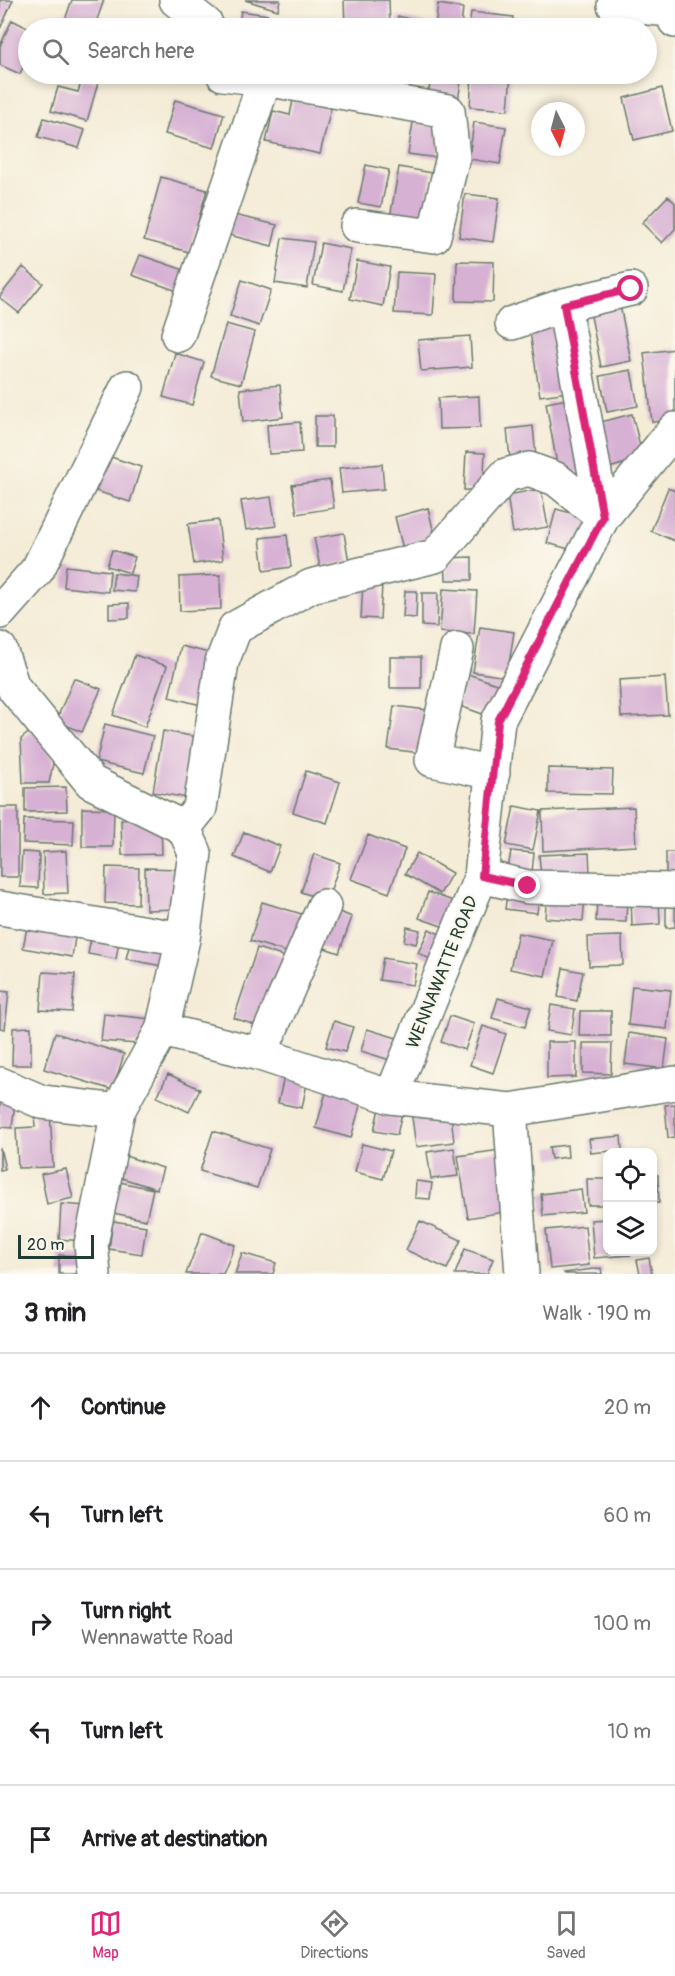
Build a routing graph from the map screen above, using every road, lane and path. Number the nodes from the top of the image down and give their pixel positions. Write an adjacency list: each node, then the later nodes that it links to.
1 (176, 0): 3 (street)
2 (614, 5): 4 (street)
3 (208, 18)
4 (675, 21)
5 (263, 84): 11 (street)
6 (294, 84): 7 (street)
7 (357, 226)
8 (631, 289): 9 (street)
9 (564, 305): 10 (street); 14 (street)
10 (512, 323)
11 (178, 335)
12 (127, 387): 15 (street)
13 (675, 429): 14 (street, WENNAWATTE ROAD)
14 (603, 517): 18 (street, WENNAWATTE ROAD); 19 (street)
15 (0, 612)
16 (0, 649): 19 (street)
17 (457, 649): 18 (street)
18 (493, 773): 20 (street, WENNAWATTE ROAD)
19 (184, 828): 24 (street)
20 (482, 876): 21 (street); 29 (street, WENNAWATTE ROAD)
21 (675, 890)
22 (324, 906): 26 (street)
23 (0, 908): 24 (street)
24 (183, 939): 25 (street)
25 (162, 1030): 26 (street); 31 (street)
26 (260, 1054): 29 (street)
27 (675, 1083): 30 (street)
28 (0, 1084): 31 (street)
29 (391, 1097): 30 (street)
30 (510, 1110): 33 (street)
31 (118, 1111): 32 (street)
32 (94, 1274)
33 (522, 1274)

